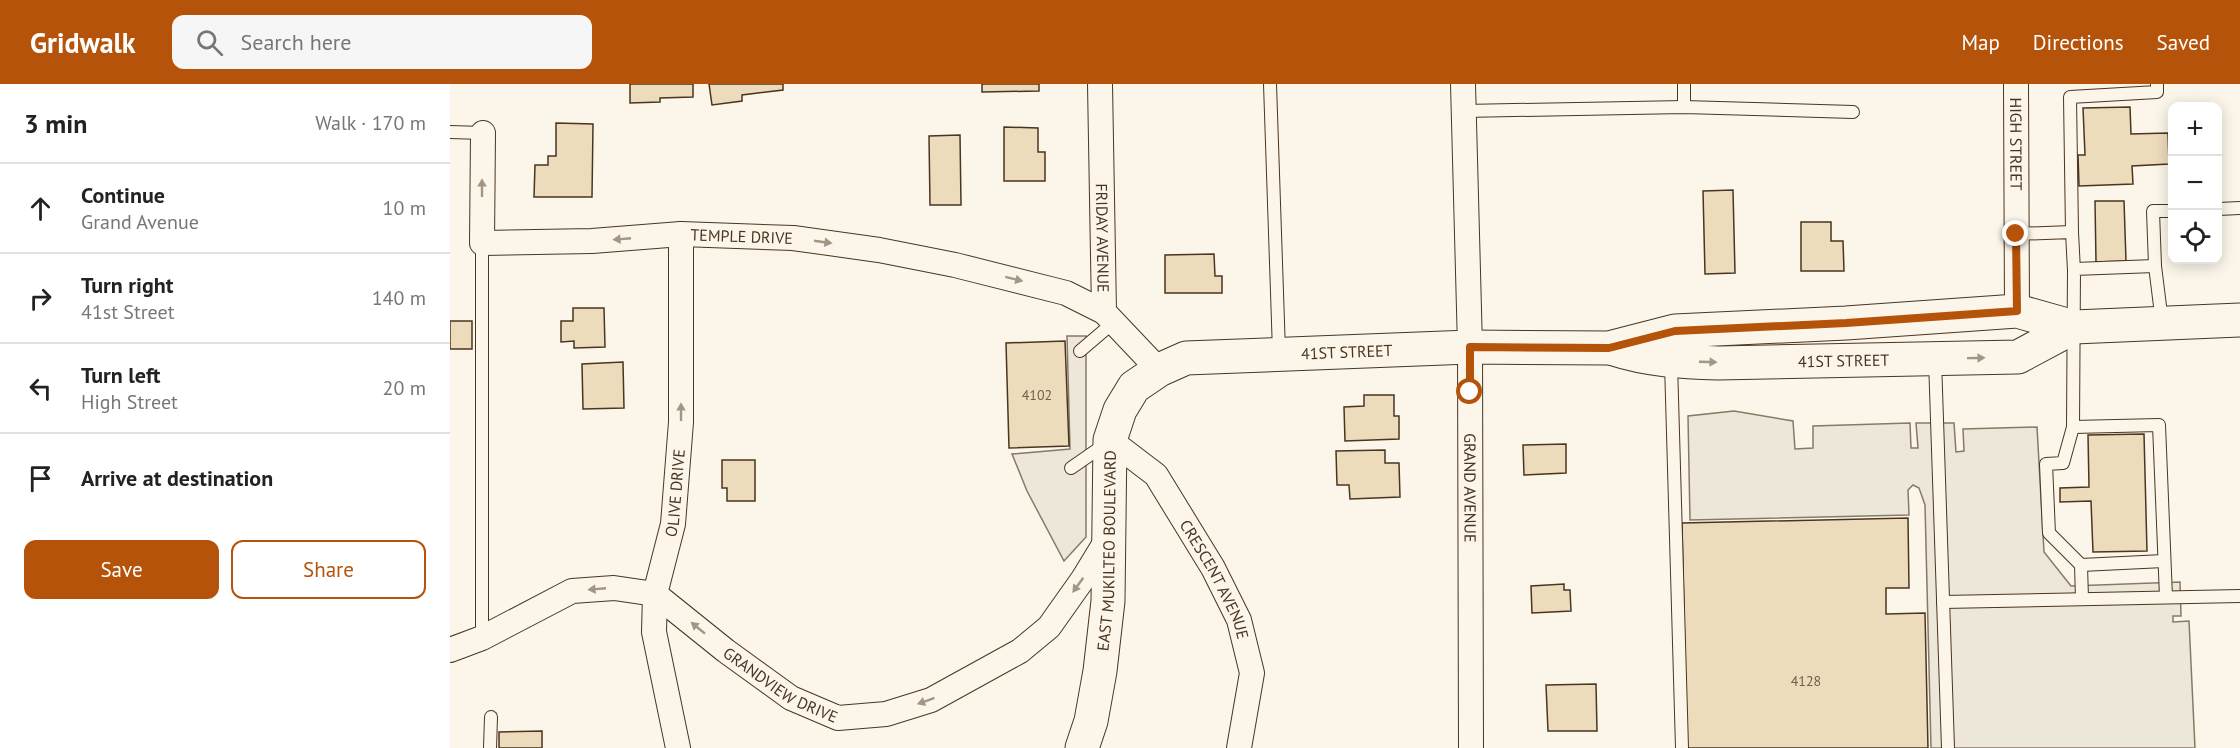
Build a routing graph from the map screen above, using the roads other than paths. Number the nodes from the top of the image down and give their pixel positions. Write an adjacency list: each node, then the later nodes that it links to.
1 (1100, 84): 22 (street, FRIDAY AVENUE)
2 (1270, 84): 30 (lane)
3 (1463, 84): 8 (street, GRAND AVENUE)
4 (1684, 84): 7 (lane)
5 (2016, 84): 17 (street, HIGH STREET)
6 (2157, 84): 15 (lane)
7 (1684, 107): 8 (lane); 9 (lane)
8 (1464, 111): 27 (street, GRAND AVENUE)
9 (1853, 112)
10 (450, 132): 11 (lane)
11 (483, 133): 18 (street, one-way to 11)
12 (2240, 208): 13 (lane)
13 (2222, 209)
14 (2168, 211): 19 (lane)
15 (2072, 232): 17 (lane); 20 (lane)
16 (681, 234): 18 (street, TEMPLE DRIVE, one-way to 18); 22 (street, TEMPLE DRIVE, one-way to 22); 41 (street, OLIVE DRIVE, one-way to 16)
17 (2016, 234): 21 (street, HIGH STREET)
18 (482, 243): 46 (lane)
19 (2155, 266): 20 (lane); 25 (lane)
20 (2074, 271): 26 (lane)
21 (2017, 311): 24 (main road, 41ST STREET); 26 (main road, 41ST STREET)
22 (1109, 317): 29 (lane); 34 (street)
23 (2240, 320): 25 (main road, 41ST STREET)
24 (1846, 323): 28 (main road, 41ST STREET); 32 (main road)
25 (2162, 323): 26 (main road, 41ST STREET)
26 (2074, 327): 31 (main road, 41ST STREET, one-way to 26); 35 (lane)
27 (1470, 347): 28 (main road, 41ST STREET); 30 (main road, 41ST STREET); 53 (street, GRAND AVENUE)
28 (1609, 348): 33 (main road, 41ST STREET)
29 (1080, 351)
30 (1280, 353): 34 (main road, 41ST STREET)
31 (1935, 358): 32 (main road, 41ST STREET); 45 (lane)
32 (1847, 359): 33 (main road, 41ST STREET, one-way to 32)
33 (1671, 362): 54 (lane)
34 (1160, 370): 36 (main road, EAST MUKILTEO BOULEVARD)
35 (2073, 427): 39 (lane); 40 (lane)
36 (1110, 440): 37 (lane); 38 (main road, EAST MUKILTEO BOULEVARD); 52 (street, CRESCENT AVENUE)
37 (1071, 468)
38 (1109, 536): 41 (street, GRANDVIEW DRIVE, one-way to 41); 51 (main road, EAST MUKILTEO BOULEVARD)
39 (2164, 561): 40 (lane); 43 (lane)
40 (2081, 565): 44 (lane)
41 (655, 594): 46 (street, one-way to 46); 50 (street, OLIVE DRIVE)
42 (2240, 596): 43 (lane)
43 (2166, 597): 44 (lane)
44 (2082, 599): 45 (lane)
45 (1943, 602): 55 (lane)
46 (482, 638): 47 (street)
47 (450, 650)
48 (491, 717): 49 (lane)
49 (490, 748)
50 (678, 748)
51 (1082, 748)
52 (1239, 748)
53 (1471, 748)
54 (1682, 748)
55 (1948, 748)

